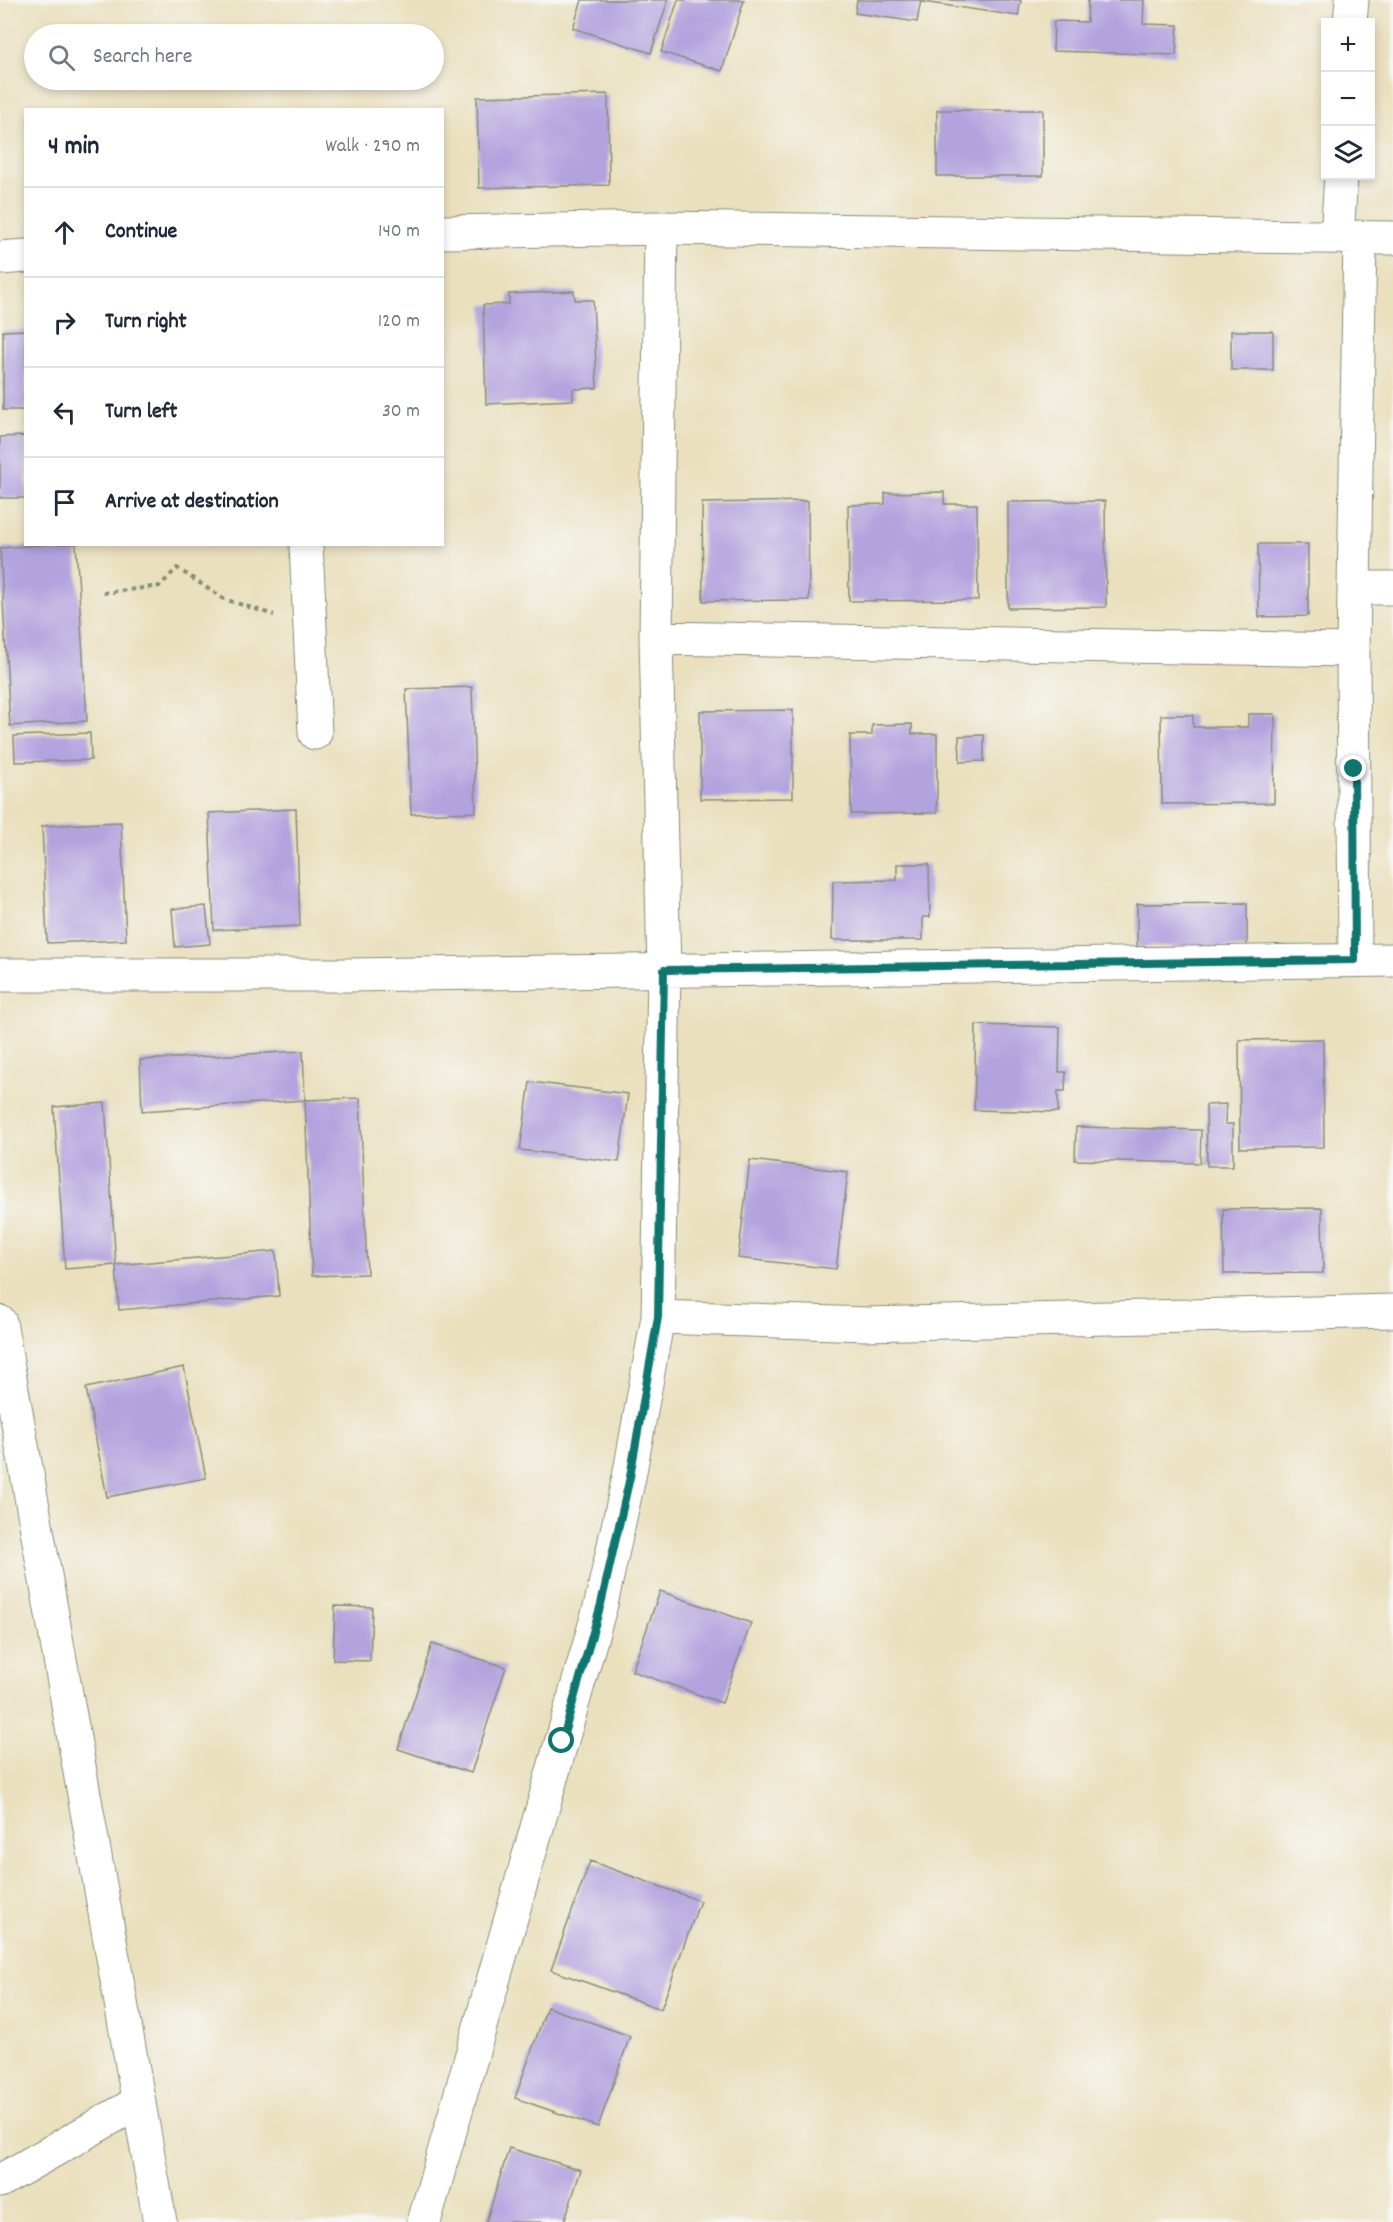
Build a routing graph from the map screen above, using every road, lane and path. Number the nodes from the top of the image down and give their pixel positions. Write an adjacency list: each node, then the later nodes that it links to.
1 (1352, 0): 2 (street)
2 (1350, 18)
3 (1342, 180): 6 (street)
4 (662, 228): 5 (street); 6 (street); 15 (street)
5 (444, 232)
6 (1349, 237): 7 (street); 11 (street)
7 (1393, 238)
8 (24, 256): 9 (street)
9 (0, 258)
10 (306, 546): 14 (street)
11 (1355, 588): 12 (street); 16 (street)
12 (1393, 588)
13 (103, 593): 14 (path)
14 (310, 622): 17 (street)
15 (656, 638): 16 (street); 20 (street)
16 (1353, 650): 18 (street)
17 (315, 733)
18 (1355, 960): 19 (street); 20 (street)
19 (1393, 960)
20 (664, 970): 21 (street); 23 (street)
21 (0, 975)
22 (1393, 1311): 23 (street)
23 (658, 1317): 28 (street)
24 (0, 1322): 25 (street)
25 (139, 2102): 26 (street); 27 (street)
26 (0, 2181)
27 (160, 2222)
28 (424, 2222)

